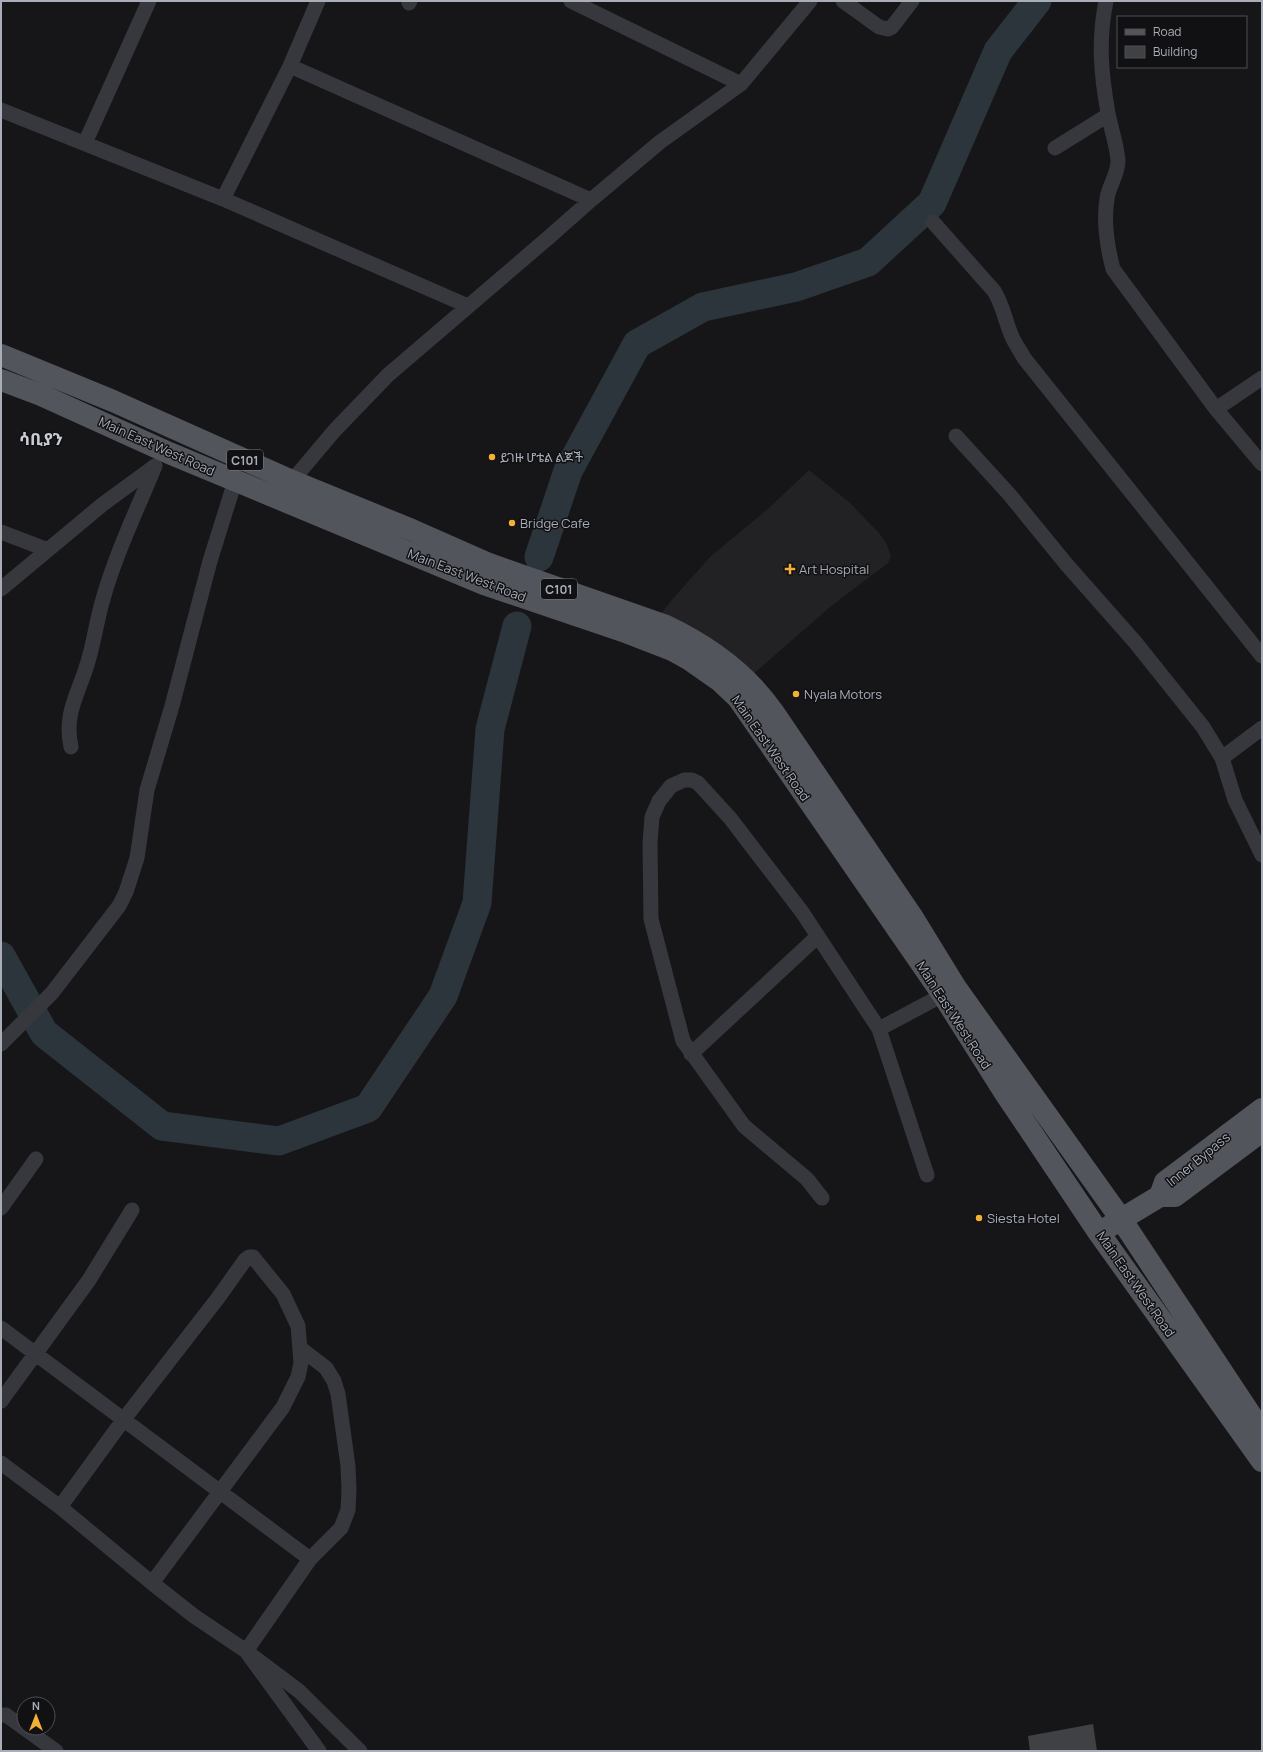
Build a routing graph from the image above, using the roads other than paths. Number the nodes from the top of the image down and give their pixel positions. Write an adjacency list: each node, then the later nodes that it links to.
1 (149, 1): 12 (street)
2 (318, 1): 8 (street)
3 (570, 1): 9 (street)
4 (810, 1): 9 (street)
5 (843, 1): 6 (street)
6 (912, 1)
7 (1106, 1): 11 (street)
8 (290, 66): 14 (street); 15 (street)
9 (741, 84): 15 (street)
10 (1, 110): 12 (street)
11 (1108, 115): 13 (street); 21 (street)
12 (85, 143): 14 (street)
13 (1055, 148)
14 (223, 199): 17 (street)
15 (591, 200): 17 (street)
16 (933, 222): 35 (street)
17 (468, 306): 26 (street)
18 (1, 355): 26 (main road, Main East West Road / C101)
19 (1262, 378): 21 (street)
20 (1, 380): 23 (main road, Main East West Road / C101)
21 (1216, 409): 24 (street)
22 (956, 436): 40 (street)
23 (162, 459): 25 (main road, Main East West Road / C101); 30 (street); 39 (street)
24 (1262, 464)
25 (235, 481): 27 (main road, Main East West Road / C101); 46 (street)
26 (292, 481): 27 (street); 28 (main road, Main East West Road / C101)
27 (277, 498): 31 (main road, Main East West Road / C101)
28 (412, 530): 31 (main road); 32 (main road, Main East West Road / C101)
29 (1, 532): 30 (street)
30 (48, 550): 33 (street)
31 (404, 551): 32 (main road, Main East West Road / C101)
32 (486, 574): 34 (main road, Main East West Road / C101)
33 (1, 589)
34 (626, 622): 36 (main road, Main East West Road); 37 (main road, Main East West Road)
35 (1262, 656)
36 (774, 712): 37 (main road); 42 (main road, Main East West Road)
37 (756, 725): 42 (main road, Main East West Road)
38 (1262, 728): 40 (street)
39 (71, 747)
40 (1222, 758): 41 (street)
41 (1262, 855)
42 (904, 923): 44 (main road, Main East West Road)
43 (818, 936): 45 (street); 47 (street); 47 (street)
44 (949, 991): 45 (street); 48 (main road, Main East West Road)
45 (878, 1029): 52 (street)
46 (1, 1044)
47 (691, 1054): 54 (street)
48 (1012, 1084): 57 (main road, Main East West Road); 58 (main road, Main East West Road)
49 (1262, 1109): 53 (main road, Inner Bypass)
50 (1262, 1131): 53 (main road, Inner Bypass)
51 (36, 1159): 55 (street)
52 (927, 1175)
53 (1160, 1196): 57 (main road)
54 (822, 1198)
55 (1, 1208)
56 (132, 1210): 61 (street)
57 (1122, 1219): 58 (main road); 64 (main road, Main East West Road)
58 (1099, 1233): 65 (main road, Main East West Road)
59 (1, 1328): 61 (street)
60 (300, 1348): 63 (street); 67 (street); 69 (street)
61 (35, 1354): 62 (street); 63 (street)
62 (1, 1401)
63 (124, 1419): 67 (street); 68 (street)
64 (1262, 1432)
65 (1262, 1461)
66 (1, 1463): 68 (street)
67 (220, 1492): 69 (street); 70 (street)
68 (60, 1507): 70 (street)
69 (310, 1559): 71 (street)
70 (152, 1583): 71 (street)
71 (246, 1651): 74 (street); 75 (street)
72 (1, 1715): 73 (street)
73 (56, 1751)
74 (319, 1751)
75 (360, 1751)

